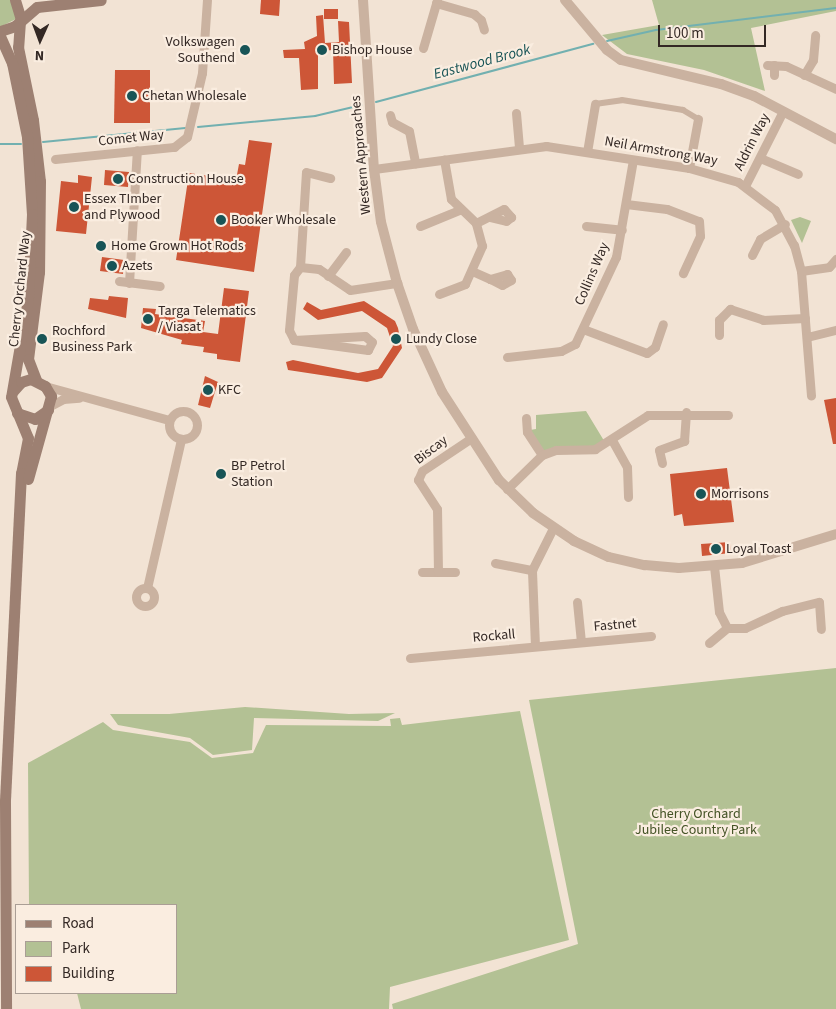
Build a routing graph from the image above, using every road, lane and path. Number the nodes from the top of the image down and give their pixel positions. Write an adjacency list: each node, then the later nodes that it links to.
1 (15, 0): 7 (main road, Cherry Orchard Way)
2 (101, 0): 7 (main road)
3 (207, 0): 25 (street, Comet Way)
4 (363, 0): 33 (street, Western Approaches)
5 (565, 0): 19 (street)
6 (436, 2): 8 (street); 12 (street)
7 (20, 21): 9 (main road); 67 (main road, Cherry Orchard Way)
8 (484, 30)
9 (0, 31)
10 (815, 35): 16 (street)
11 (0, 36): 68 (main road, Cherry Orchard Way)
12 (426, 38): 13 (street); 14 (street)
13 (437, 41)
14 (423, 48)
15 (774, 75): 16 (street)
16 (804, 75): 17 (street)
17 (836, 89)
18 (595, 104): 22 (street); 26 (street)
19 (783, 111): 23 (street); 27 (street, Aldrin Way)
20 (516, 113): 24 (street)
21 (390, 115): 31 (street)
22 (698, 118): 32 (street)
23 (836, 139)
24 (519, 148): 26 (street, Neil Armstrong Way); 29 (street, Neil Armstrong Way)
25 (137, 150): 28 (street, Comet Way); 55 (street)
26 (587, 152): 30 (street, Neil Armstrong Way)
27 (760, 158): 34 (street); 36 (street, Aldrin Way)
28 (55, 159)
29 (444, 160): 31 (street, Neil Armstrong Way); 38 (street)
30 (633, 160): 32 (street, Neil Armstrong Way); 37 (street, Collins Way)
31 (415, 163): 33 (street, Neil Armstrong Way)
32 (689, 168): 36 (street, Neil Armstrong Way)
33 (374, 169): 56 (street, Western Approaches)
34 (798, 174)
35 (330, 178): 48 (street)
36 (745, 186): 41 (street, Neil Armstrong Way)
37 (626, 204): 44 (street, Collins Way); 51 (street)
38 (459, 210): 40 (street); 42 (street)
39 (490, 217): 40 (street)
40 (476, 223): 49 (street)
41 (785, 224): 46 (street); 50 (street, Neil Armstrong Way)
42 (420, 226)
43 (586, 226): 44 (street, Collins Way)
44 (622, 230): 61 (street, Collins Way)
45 (346, 252): 52 (street)
46 (752, 255)
47 (836, 259): 50 (street)
48 (300, 267): 52 (street); 65 (street)
49 (472, 271): 53 (street); 58 (street)
50 (800, 271): 59 (street, Neil Armstrong Way)
51 (683, 273)
52 (328, 276): 56 (street)
53 (490, 279)
54 (118, 281): 55 (street)
55 (129, 282): 57 (street)
56 (397, 282): 77 (street, Western Approaches)
57 (160, 286)
58 (440, 294)
59 (805, 318): 63 (street); 64 (street, Neil Armstrong Way)
60 (663, 324): 61 (street)
61 (583, 329): 66 (street, Collins Way)
62 (836, 330): 64 (street)
63 (719, 335)
64 (807, 338): 69 (street, Neil Armstrong Way)
65 (294, 340): 65 (street)
66 (507, 357)
67 (41, 383): 68 (main road); 70 (street); 71 (main road, Cherry Orchard Way)
68 (13, 392): 73 (main road, Cherry Orchard Way)
69 (811, 396)
70 (87, 398): 71 (street); 76 (street)
71 (49, 408): 73 (main road); 84 (main road, Cherry Orchard Way)
72 (686, 412): 74 (street); 79 (street); 81 (street)
73 (16, 413): 84 (main road, Cherry Orchard Way)
74 (728, 414)
75 (526, 418): 80 (street)
76 (169, 420): 78 (street); 78 (street)
77 (470, 439): 82 (street, Western Approaches); 91 (street, Biscay)
78 (181, 440): 93 (street)
79 (612, 440): 80 (street); 83 (street)
80 (542, 455): 82 (street)
81 (662, 463)
82 (507, 489): 85 (street, Western Approaches)
83 (628, 498)
84 (20, 525): 102 (main road, Cherry Orchard Way)
85 (553, 528): 88 (street, Western Approaches); 89 (street, Rockall)
86 (836, 534): 88 (street, Western Approaches)
87 (494, 563): 89 (street)
88 (714, 566): 95 (street)
89 (532, 570): 100 (street, Rockall)
90 (422, 572): 91 (street)
91 (438, 572): 92 (street)
92 (455, 572)
93 (147, 588)
94 (577, 602): 98 (street, Fastnet)
95 (727, 628): 96 (street); 99 (street)
96 (821, 628)
97 (651, 636): 98 (street, Fastnet)
98 (580, 642): 100 (street, Fastnet)
99 (709, 643)
100 (535, 646): 101 (street, Rockall)
101 (410, 658)
102 (9, 957): 103 (main road, Cherry Orchard Way); 104 (main road)
103 (6, 1009)
104 (12, 1009)

